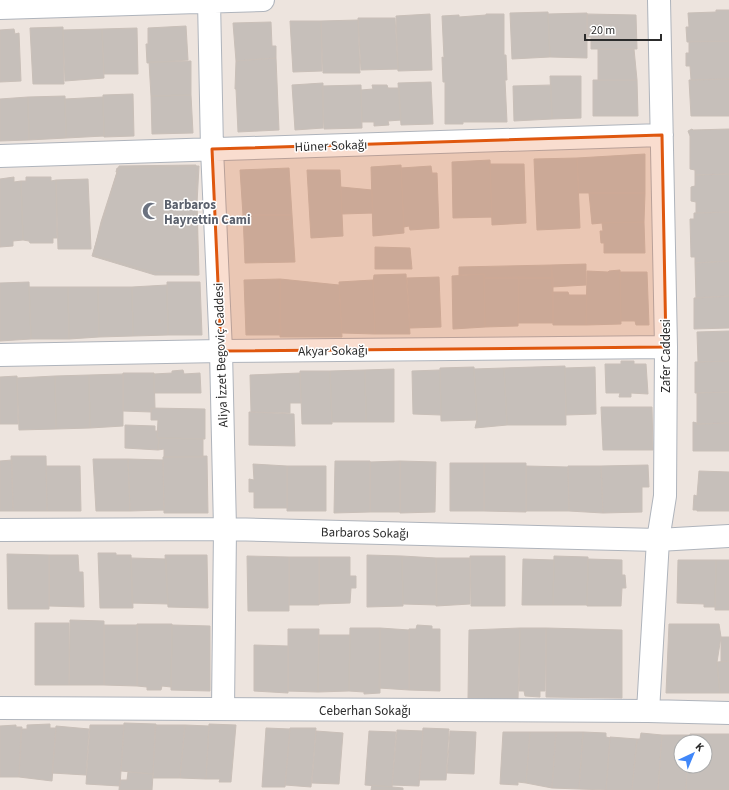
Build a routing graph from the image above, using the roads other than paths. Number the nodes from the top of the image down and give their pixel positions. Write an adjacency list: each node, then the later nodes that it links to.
1 (263, 0): 3 (street)
2 (659, 0): 5 (street, Zafer Caddesi)
3 (209, 1): 4 (street); 6 (street, Aliya İzzet Begoviç Caddesi)
4 (0, 8)
5 (662, 135): 6 (street, Hüner Sokağı); 8 (street, Zafer Caddesi)
6 (212, 149): 7 (street, Hüner Sokağı); 9 (street, Aliya İzzet Begoviç Caddesi)
7 (0, 156)
8 (666, 347): 9 (street, Akyar Sokağı); 14 (street, Zafer Caddesi)
9 (221, 351): 10 (street, Akyar Sokağı); 11 (street, Aliya İzzet Begoviç Caddesi)
10 (0, 355)
11 (225, 529): 12 (street, Barbaros Sokağı); 14 (street, Barbaros Sokağı); 16 (street, Aliya İzzet Begoviç Caddesi)
12 (0, 530)
13 (729, 536): 14 (street, Barbaros Sokağı)
14 (658, 540): 17 (street, Zafer Caddesi)
15 (0, 708): 16 (street, Ceberhan Sokağı)
16 (223, 709): 17 (street, Ceberhan Sokağı)
17 (648, 711): 18 (street, Ceberhan Sokağı)
18 (729, 713)

